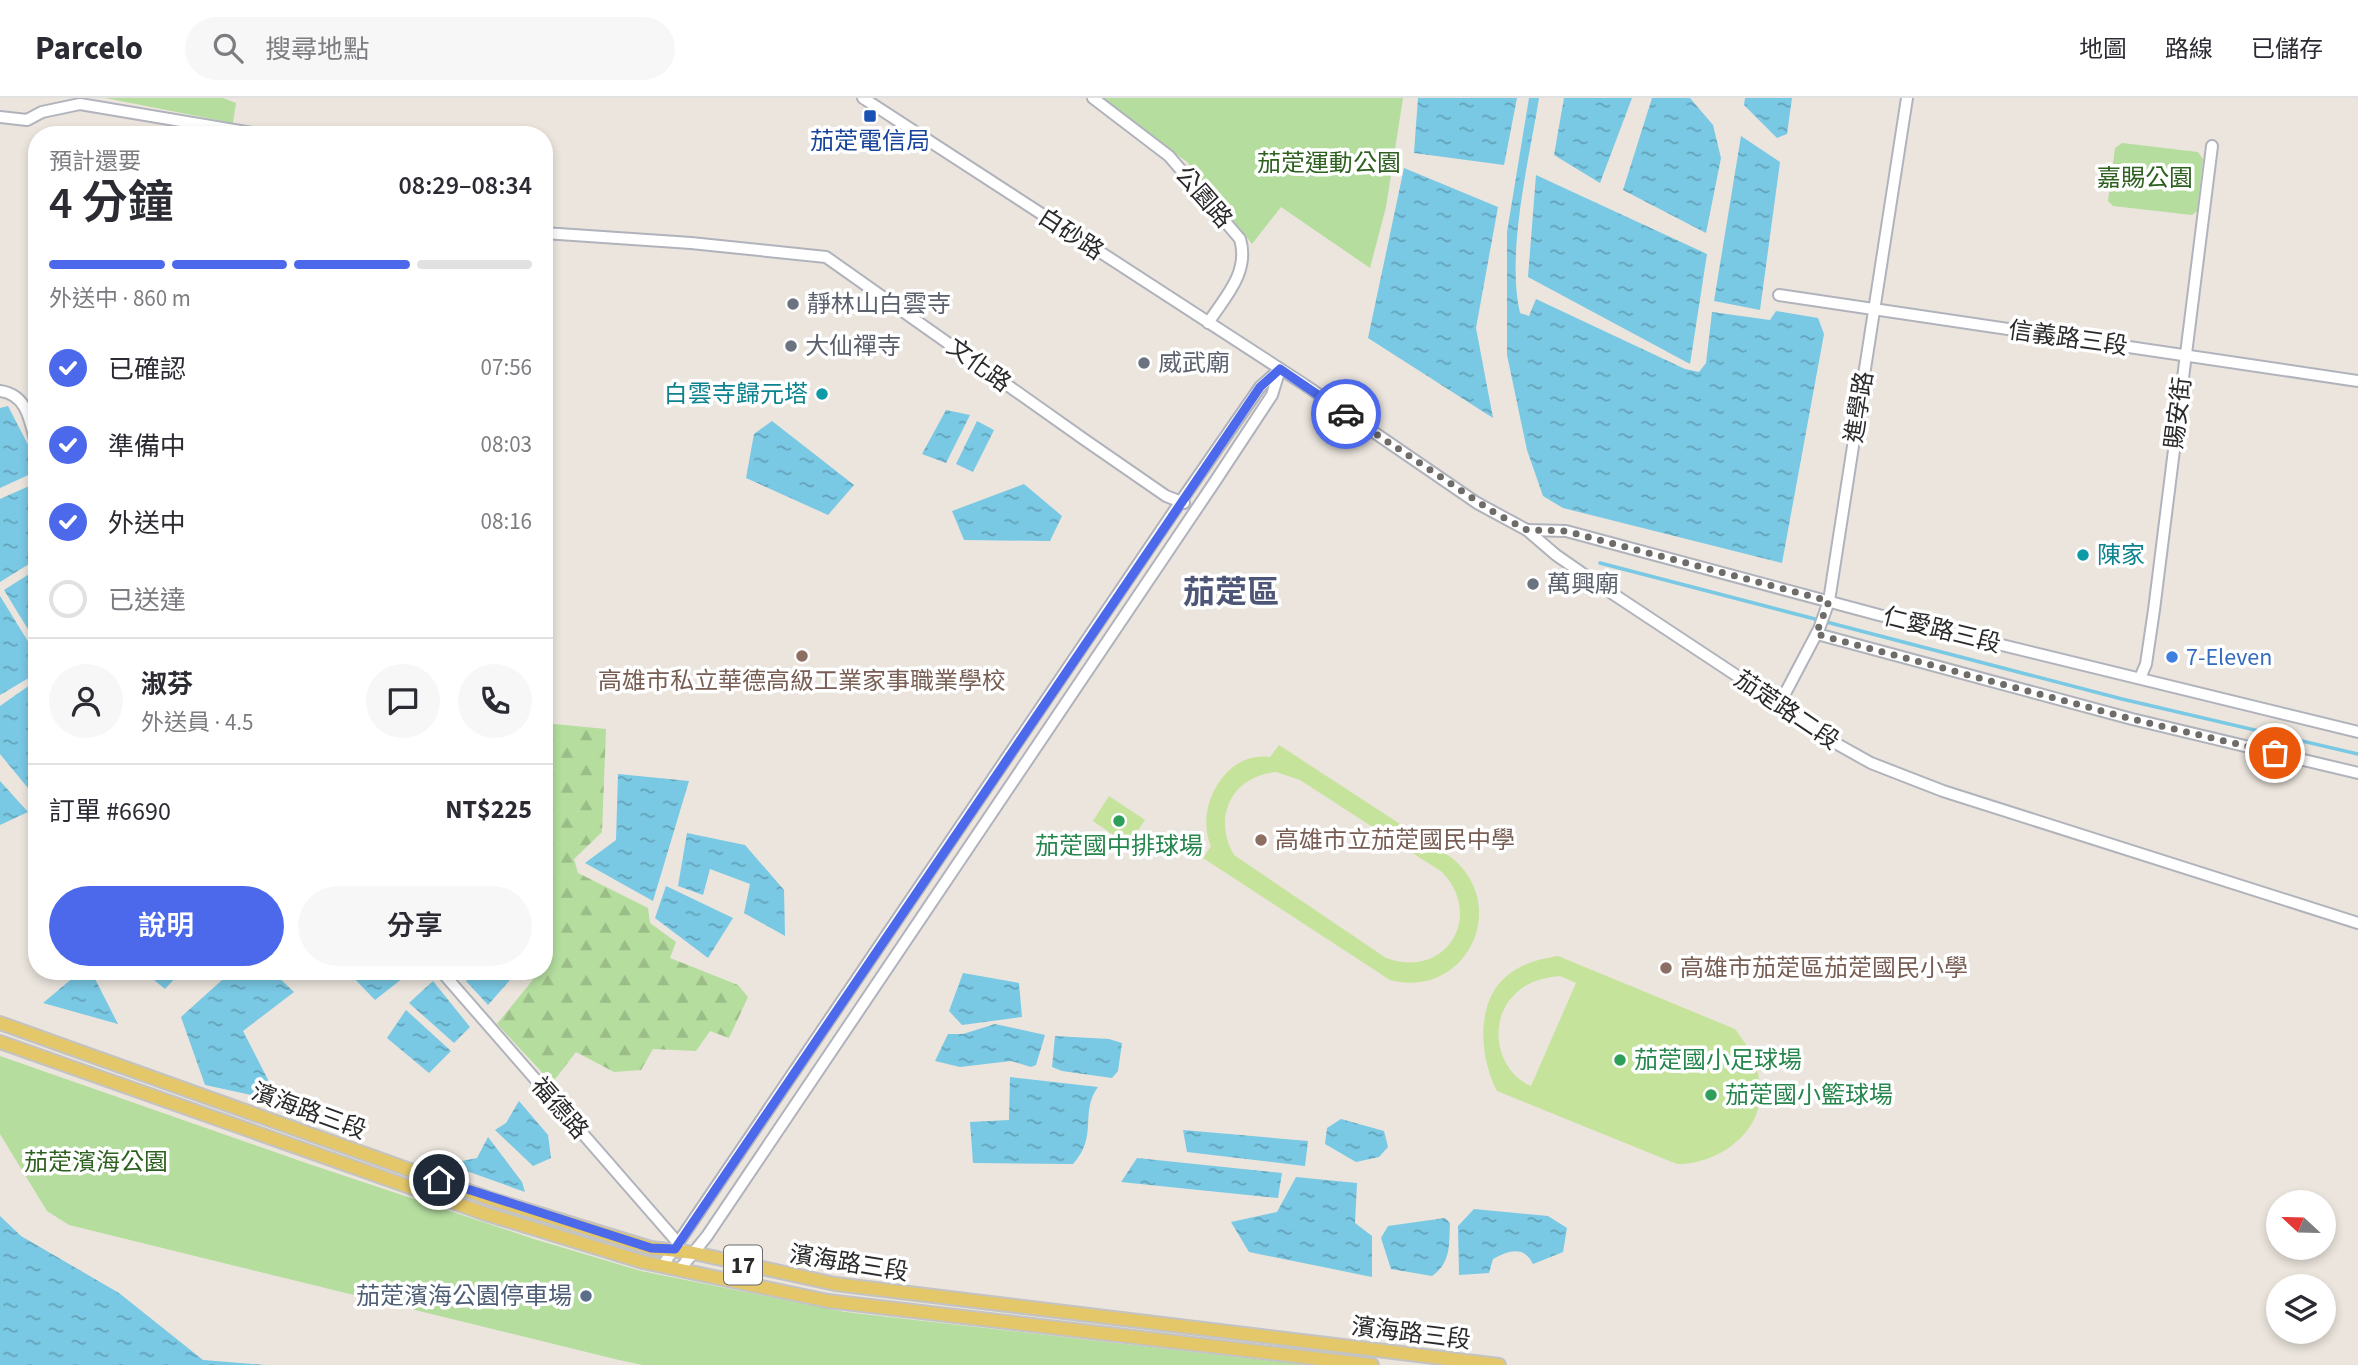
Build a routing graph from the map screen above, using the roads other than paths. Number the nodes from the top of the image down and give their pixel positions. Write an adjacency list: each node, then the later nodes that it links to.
1 (863, 98): 10 (street, 白砂路)
2 (1093, 98): 10 (street, 公園路)
3 (1907, 98): 9 (street, 進學路)
4 (0, 117): 5 (street)
5 (211, 126)
6 (2212, 146): 11 (street, 賜安街)
7 (553, 234): 16 (street, 文化路)
8 (1779, 295): 9 (street, 信義路三段)
9 (1874, 309): 11 (street, 信義路三段); 19 (street, 進學路)
10 (1208, 323): 12 (street, 白砂路)
11 (2185, 355): 13 (street, 信義路三段); 21 (street, 賜安街)
12 (1280, 369): 16 (street); 17 (street); 18 (street, 茄萣路二段)
13 (2358, 381)
14 (0, 391): 15 (street)
15 (28, 418)
16 (1181, 501): 17 (street, 文化路); 29 (street)
17 (1194, 510): 30 (street)
18 (1527, 530): 19 (street, 仁愛路三段); 22 (street, 茄萣路二段)
19 (1827, 607): 20 (street, 進學路); 21 (street, 仁愛路三段)
20 (1818, 632): 22 (street, 進學路); 24 (street)
21 (2140, 678): 23 (street, 仁愛路三段)
22 (1779, 705): 25 (street, 茄萣路二段)
23 (2358, 732)
24 (2358, 773)
25 (2358, 922)
26 (449, 980): 29 (street, 福德路)
27 (0, 1023): 29 (main road, 濱海路三段 / 17)
28 (0, 1042): 31 (main road, 濱海路三段 / 17)
29 (677, 1247): 30 (main road, 濱海路三段 / 17); 31 (street)
30 (694, 1252): 32 (street); 33 (main road, 濱海路三段 / 17)
31 (663, 1265): 32 (main road, 濱海路三段 / 17)
32 (680, 1269): 34 (main road, 濱海路三段 / 17)
33 (1328, 1344): 34 (main road); 36 (main road, 濱海路三段 / 17)
34 (1327, 1359): 35 (main road, 濱海路三段 / 17)
35 (1372, 1365)
36 (1499, 1365)

